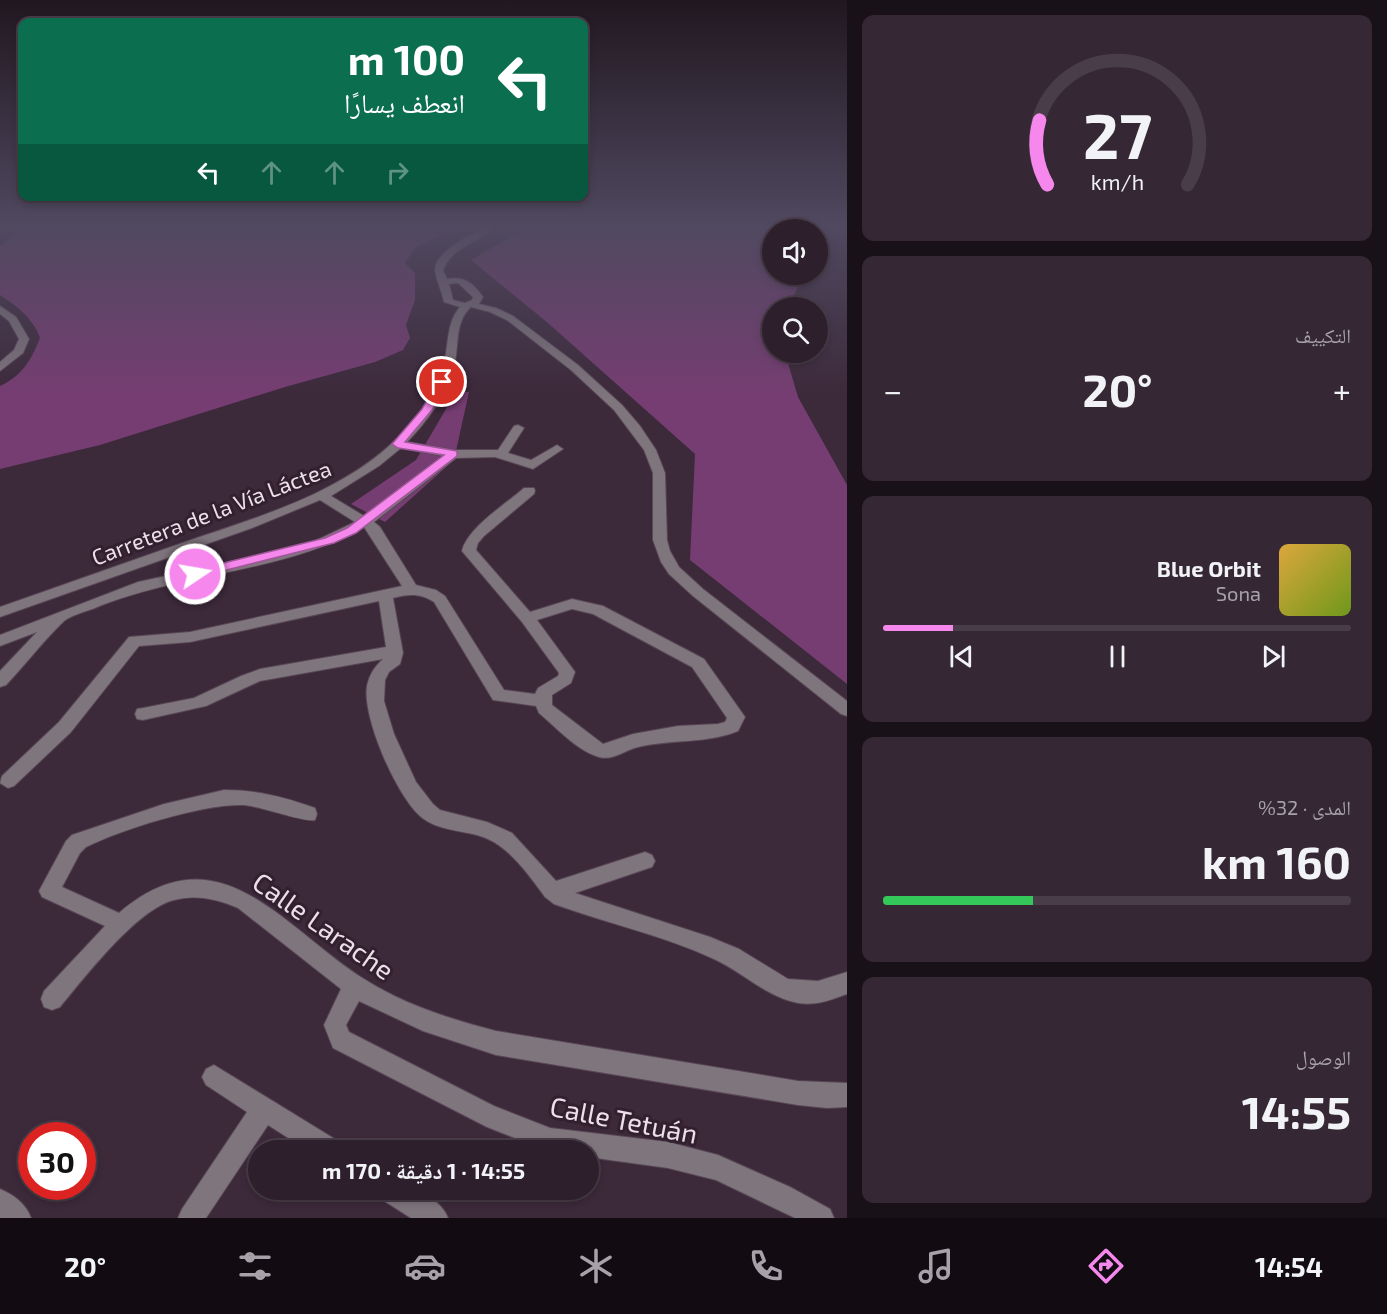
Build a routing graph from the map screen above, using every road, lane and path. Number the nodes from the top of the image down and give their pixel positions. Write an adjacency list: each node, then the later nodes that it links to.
1 (445, 285): 4 (street)
2 (467, 285): 3 (street)
3 (474, 291): 5 (street); 7 (street)
4 (449, 302): 5 (street); 8 (street)
5 (469, 305): 7 (street); 8 (street)
6 (0, 309): 9 (street)
7 (510, 318): 27 (street)
8 (456, 321): 11 (street, Carretera de la Vía Láctea)
9 (0, 368)
10 (518, 428): 14 (street)
11 (398, 444): 13 (street); 16 (street, Carretera de la Vía Láctea)
12 (557, 449): 14 (street)
13 (453, 454): 14 (street); 17 (street)
14 (501, 454)
15 (529, 491): 21 (street)
16 (322, 496): 17 (street); 20 (street, Carretera de la Vía Láctea)
17 (366, 521): 18 (street); 22 (street)
18 (411, 590): 19 (street); 26 (street)
19 (385, 595): 24 (street); 29 (street)
20 (0, 612)
21 (527, 618): 26 (street); 26 (street)
22 (59, 619): 23 (street); 25 (street)
23 (0, 641)
24 (395, 653): 28 (street); 32 (street)
25 (0, 681)
26 (542, 701)
27 (847, 710)
28 (143, 714)
29 (8, 781)
30 (308, 814): 33 (street)
31 (645, 861): 32 (street)
32 (552, 891): 34 (street)
33 (122, 924): 35 (street, Calle Larache); 36 (street, Calle Larache)
34 (847, 983)
35 (356, 986): 38 (street, Calle Larache); 46 (street, Calle Tetuán)
36 (52, 999)
37 (214, 1077): 39 (street)
38 (847, 1095)
39 (264, 1109): 40 (street); 44 (street)
40 (313, 1140)
41 (406, 1200): 45 (street)
42 (0, 1202): 43 (street)
43 (18, 1218)
44 (191, 1218)
45 (435, 1218)
46 (821, 1218)

